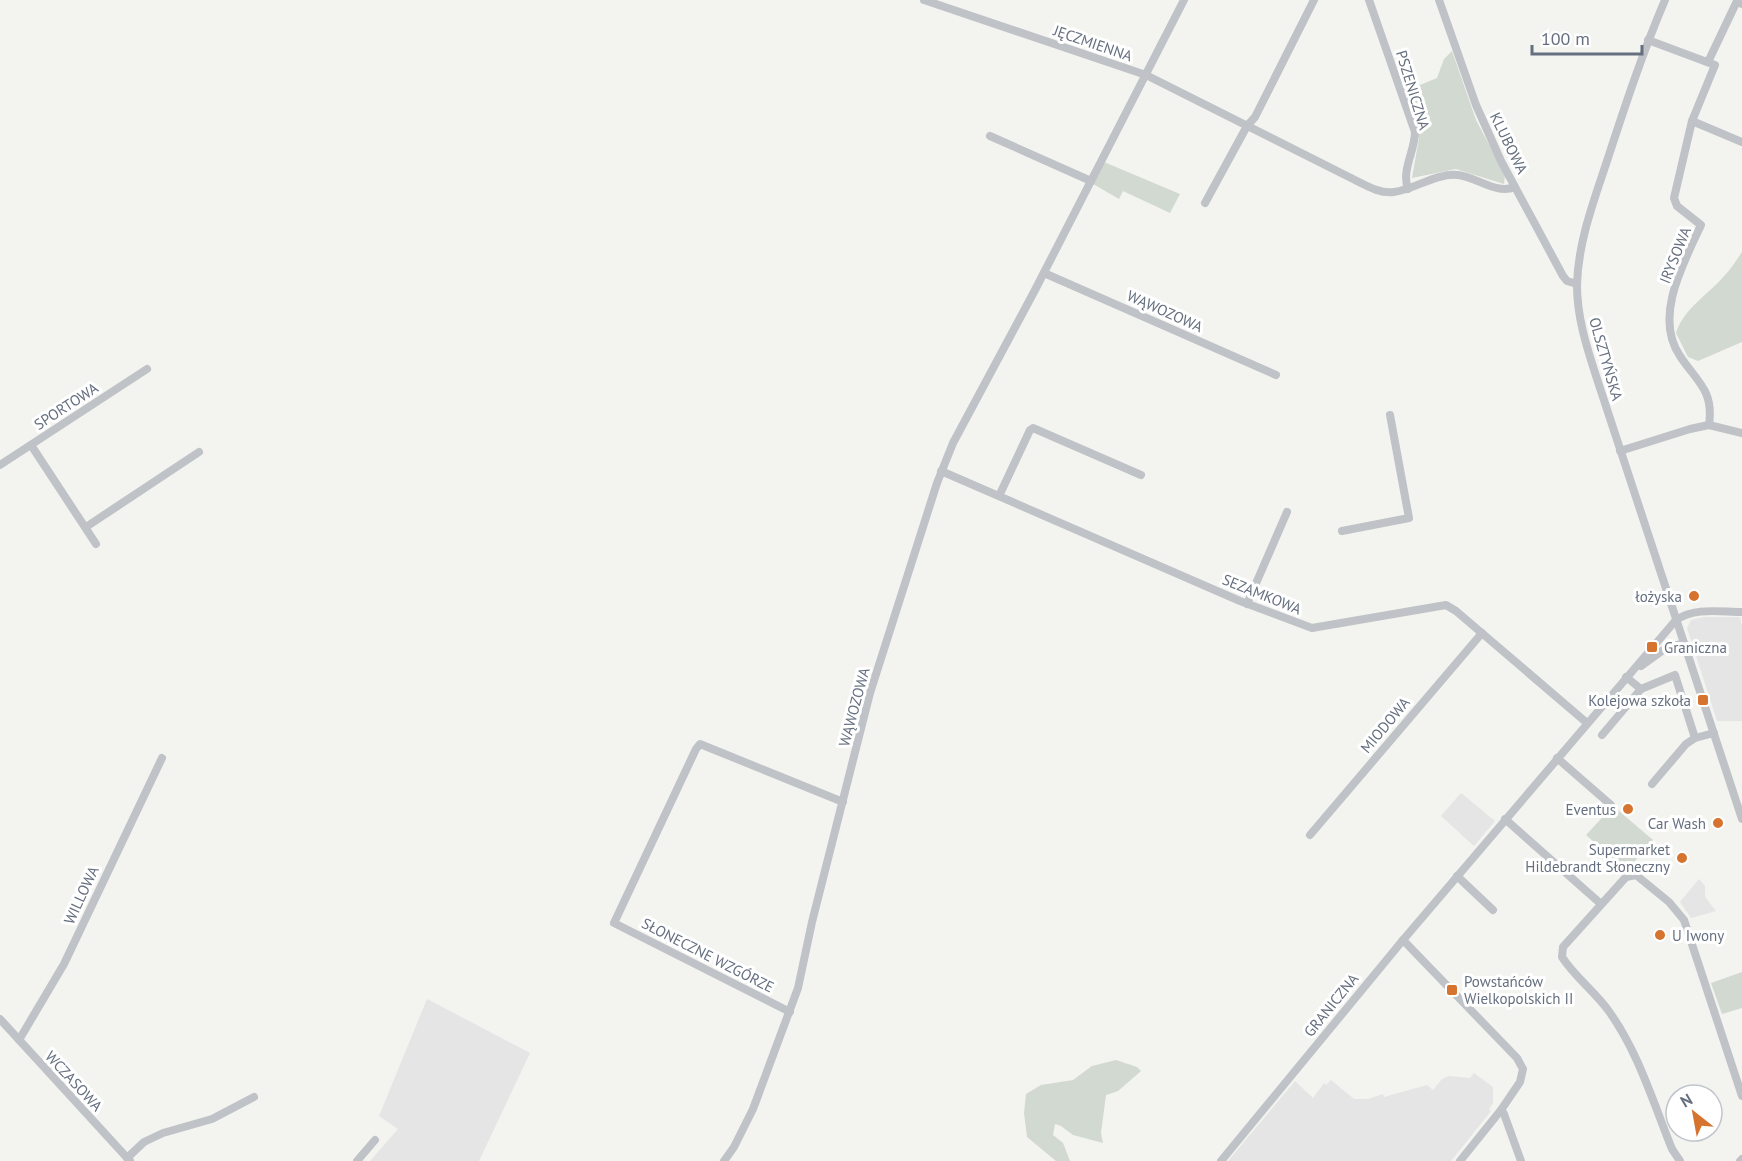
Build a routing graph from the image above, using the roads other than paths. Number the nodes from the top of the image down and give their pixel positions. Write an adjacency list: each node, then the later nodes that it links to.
1 (924, 0): 10 (street, JĘCZMIENNA)
2 (1184, 0): 10 (street, WĄWOZOWA)
3 (1314, 0): 12 (street)
4 (1369, 0): 17 (street, PSZENICZNA)
5 (1439, 0): 16 (street, KLUBOWA)
6 (1665, 0): 8 (street, OLSZTYŃSKA)
7 (1742, 3): 9 (street)
8 (1648, 40): 9 (street); 20 (street, OLSZTYŃSKA)
9 (1708, 62): 11 (street, IRYSOWA)
10 (1146, 75): 12 (street, JĘCZMIENNA); 15 (street, WĄWOZOWA)
11 (1692, 121): 14 (street); 24 (street, IRYSOWA)
12 (1247, 126): 17 (street, JĘCZMIENNA); 18 (street)
13 (990, 136): 15 (street)
14 (1742, 142)
15 (1091, 181): 19 (street, WĄWOZOWA)
16 (1515, 187): 17 (street, JĘCZMIENNA); 20 (street, KLUBOWA)
17 (1408, 189)
18 (1205, 203)
19 (1044, 273): 22 (street, WĄWOZOWA); 30 (street, WĄWOZOWA)
20 (1577, 284): 27 (street, OLSZTYŃSKA)
21 (147, 369): 26 (street, SPORTOWA)
22 (1276, 375)
23 (1390, 415): 35 (street)
24 (1709, 425): 25 (street); 27 (street)
25 (1742, 433)
26 (31, 445): 29 (street, SPORTOWA); 34 (street)
27 (1620, 451): 39 (street, OLSZTYŃSKA)
28 (199, 452): 34 (street)
29 (0, 465)
30 (942, 471): 32 (street, SEZAMKOWA); 51 (street, WĄWOZOWA)
31 (1141, 475): 32 (street)
32 (999, 496): 37 (street, SEZAMKOWA)
33 (1287, 512): 37 (street)
34 (86, 527): 36 (street)
35 (1342, 531)
36 (96, 544)
37 (1247, 604): 40 (street, SEZAMKOWA)
38 (1742, 612): 39 (street)
39 (1677, 620): 41 (street, OLSZTYŃSKA); 42 (street, GRANICZNA)
40 (1482, 633): 44 (street, SEZAMKOWA); 55 (street, MIODOWA)
41 (1684, 643): 42 (street, GRANICZNA); 45 (street, OLSZTYŃSKA)
42 (1628, 675): 43 (street); 44 (street, GRANICZNA)
43 (1641, 689): 46 (street); 47 (street)
44 (1587, 723): 49 (street, GRANICZNA)
45 (1714, 733): 47 (street); 54 (street, OLSZTYŃSKA)
46 (1602, 735)
47 (1695, 738): 50 (street)
48 (162, 758): 62 (street, WILLOWA)
49 (1557, 758): 52 (street); 53 (street, GRANICZNA)
50 (1652, 784)
51 (843, 802): 60 (street, WĄWOZOWA); 60 (street, SŁONECZNE WZGÓRZE)
52 (1611, 805)
53 (1505, 819): 56 (street, GRANICZNA); 57 (street)
54 (1742, 819)
55 (1310, 835)
56 (1457, 876): 58 (street); 59 (street, GRANICZNA)
57 (1601, 904): 63 (street); 73 (street)
58 (1493, 910)
59 (1403, 940): 65 (street); 70 (street, GRANICZNA)
60 (790, 1012): 69 (street, WĄWOZOWA)
61 (0, 1019): 62 (street, WCZASOWA)
62 (19, 1040): 67 (street, WCZASOWA)
63 (1741, 1092)
64 (254, 1097): 67 (street)
65 (1501, 1110): 71 (street); 72 (street)
66 (375, 1140): 68 (street)
67 (128, 1160)
68 (357, 1161)
69 (724, 1161)
70 (1221, 1161)
71 (1460, 1161)
72 (1521, 1161)
73 (1680, 1161)

